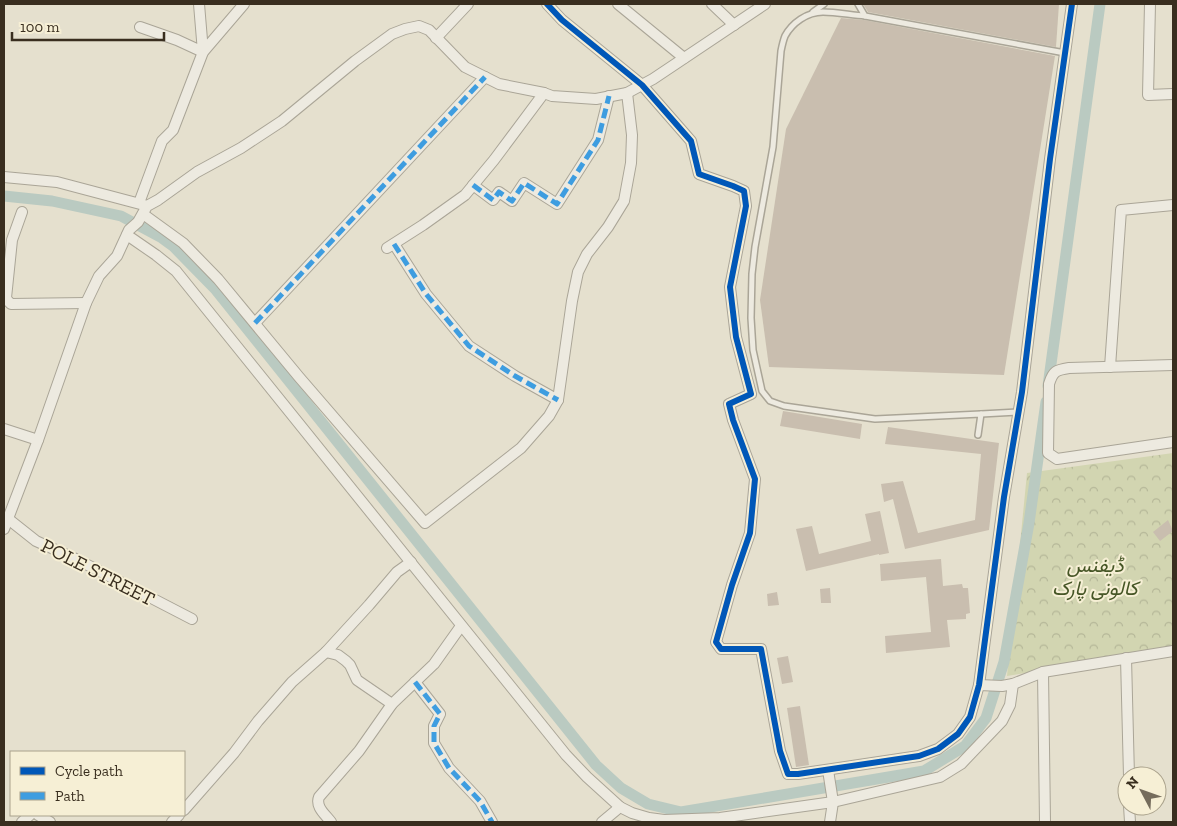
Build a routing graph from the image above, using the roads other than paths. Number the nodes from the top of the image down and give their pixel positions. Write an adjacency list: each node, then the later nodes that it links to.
1 (199, 4): 17 (street)
2 (244, 4): 17 (street)
3 (468, 4): 16 (street)
4 (547, 4): 21 (street)
5 (618, 4): 19 (street)
6 (712, 4): 14 (street)
7 (765, 4): 14 (street)
8 (824, 4): 12 (lane)
9 (858, 4): 13 (lane)
10 (1072, 4): 18 (street)
11 (1150, 4): 24 (street)
12 (811, 14): 13 (lane); 38 (lane)
13 (865, 16): 18 (lane)
14 (734, 25): 19 (street)
15 (140, 27): 17 (street)
16 (436, 38): 20 (street); 29 (street)
17 (203, 52): 29 (street)
18 (1065, 52): 37 (street)
19 (684, 58): 21 (street)
20 (485, 77): 22 (street); 33 (street)
21 (642, 84): 23 (street); 56 (street)
22 (544, 93): 25 (street); 27 (street)
23 (627, 93): 25 (street); 36 (street)
24 (1173, 94)
25 (609, 96): 27 (street)
26 (4, 177): 29 (street)
27 (473, 185): 36 (street)
28 (1173, 205): 35 (street)
29 (142, 211): 31 (street); 33 (street)
30 (22, 212): 32 (street)
31 (128, 232): 32 (street); 44 (street)
32 (86, 303): 41 (street)
33 (255, 323): 36 (street)
34 (1173, 365): 35 (street)
35 (1110, 367): 42 (street)
36 (558, 400)
37 (1019, 412): 38 (lane); 53 (street)
38 (982, 414): 40 (lane)
39 (4, 430): 41 (street)
40 (978, 435)
41 (38, 440): 43 (street)
42 (1173, 442)
43 (6, 523): 45 (street, POLE STREET)
44 (411, 562): 46 (street); 48 (street)
45 (192, 620)
46 (461, 626): 51 (street); 58 (street)
47 (1173, 651): 49 (street)
48 (326, 652): 54 (street); 59 (street)
49 (1126, 658): 50 (street); 55 (street)
50 (1043, 672): 52 (street); 65 (street)
51 (415, 682): 54 (street); 62 (street)
52 (1013, 684): 53 (street); 57 (street)
53 (983, 685): 56 (street)
54 (392, 704): 61 (street)
55 (1129, 766)
56 (828, 773): 57 (street)
57 (833, 802): 60 (street); 64 (street)
58 (620, 807): 60 (street); 63 (street)
59 (185, 809)
60 (707, 821)
61 (331, 822)
62 (492, 822)
63 (602, 822)
64 (830, 822)
65 (1045, 822)

